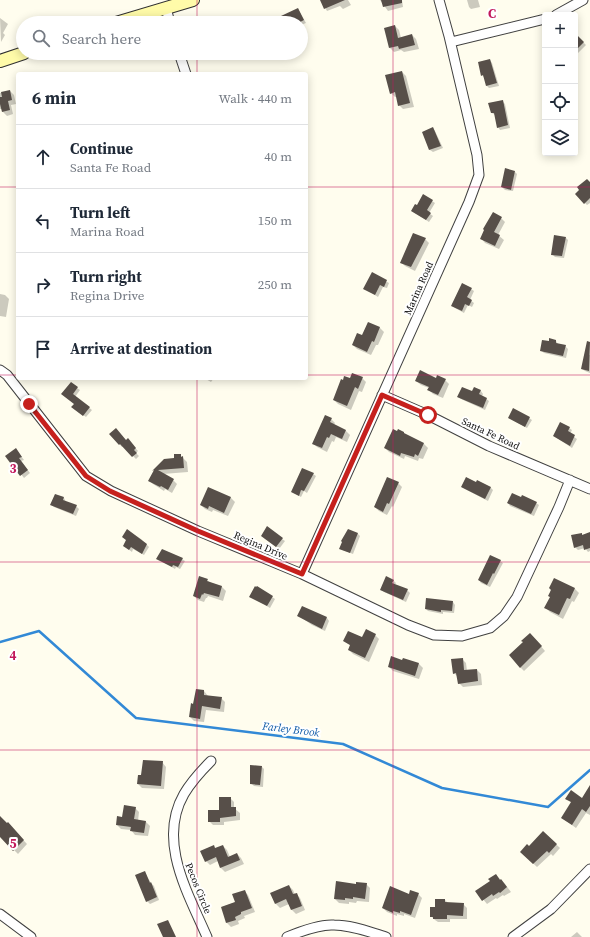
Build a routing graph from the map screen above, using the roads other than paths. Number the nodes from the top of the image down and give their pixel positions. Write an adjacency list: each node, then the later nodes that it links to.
1 (193, 0): 4 (main road)
2 (439, 0): 9 (street, Marina Road)
3 (583, 0): 5 (street)
4 (166, 8): 6 (main road); 7 (street)
5 (561, 12)
6 (139, 16)
7 (168, 16)
8 (542, 20): 9 (street)
9 (451, 42): 15 (street, Marina Road)
10 (16, 56): 12 (main road)
11 (182, 60): 13 (street)
12 (0, 61)
13 (185, 72)
14 (0, 370): 18 (street, Regina Drive)
15 (382, 395): 16 (street, Santa Fe Road); 18 (street, Marina Road)
16 (570, 480): 17 (street, Santa Fe Road); 18 (street, Regina Drive)
17 (590, 490)
18 (302, 574)
19 (211, 761): 23 (street, Pecos Circle)
20 (590, 869): 26 (street)
21 (0, 914): 22 (street)
22 (31, 937)
23 (207, 937)
24 (286, 937): 25 (street)
25 (386, 937)
26 (513, 937)

